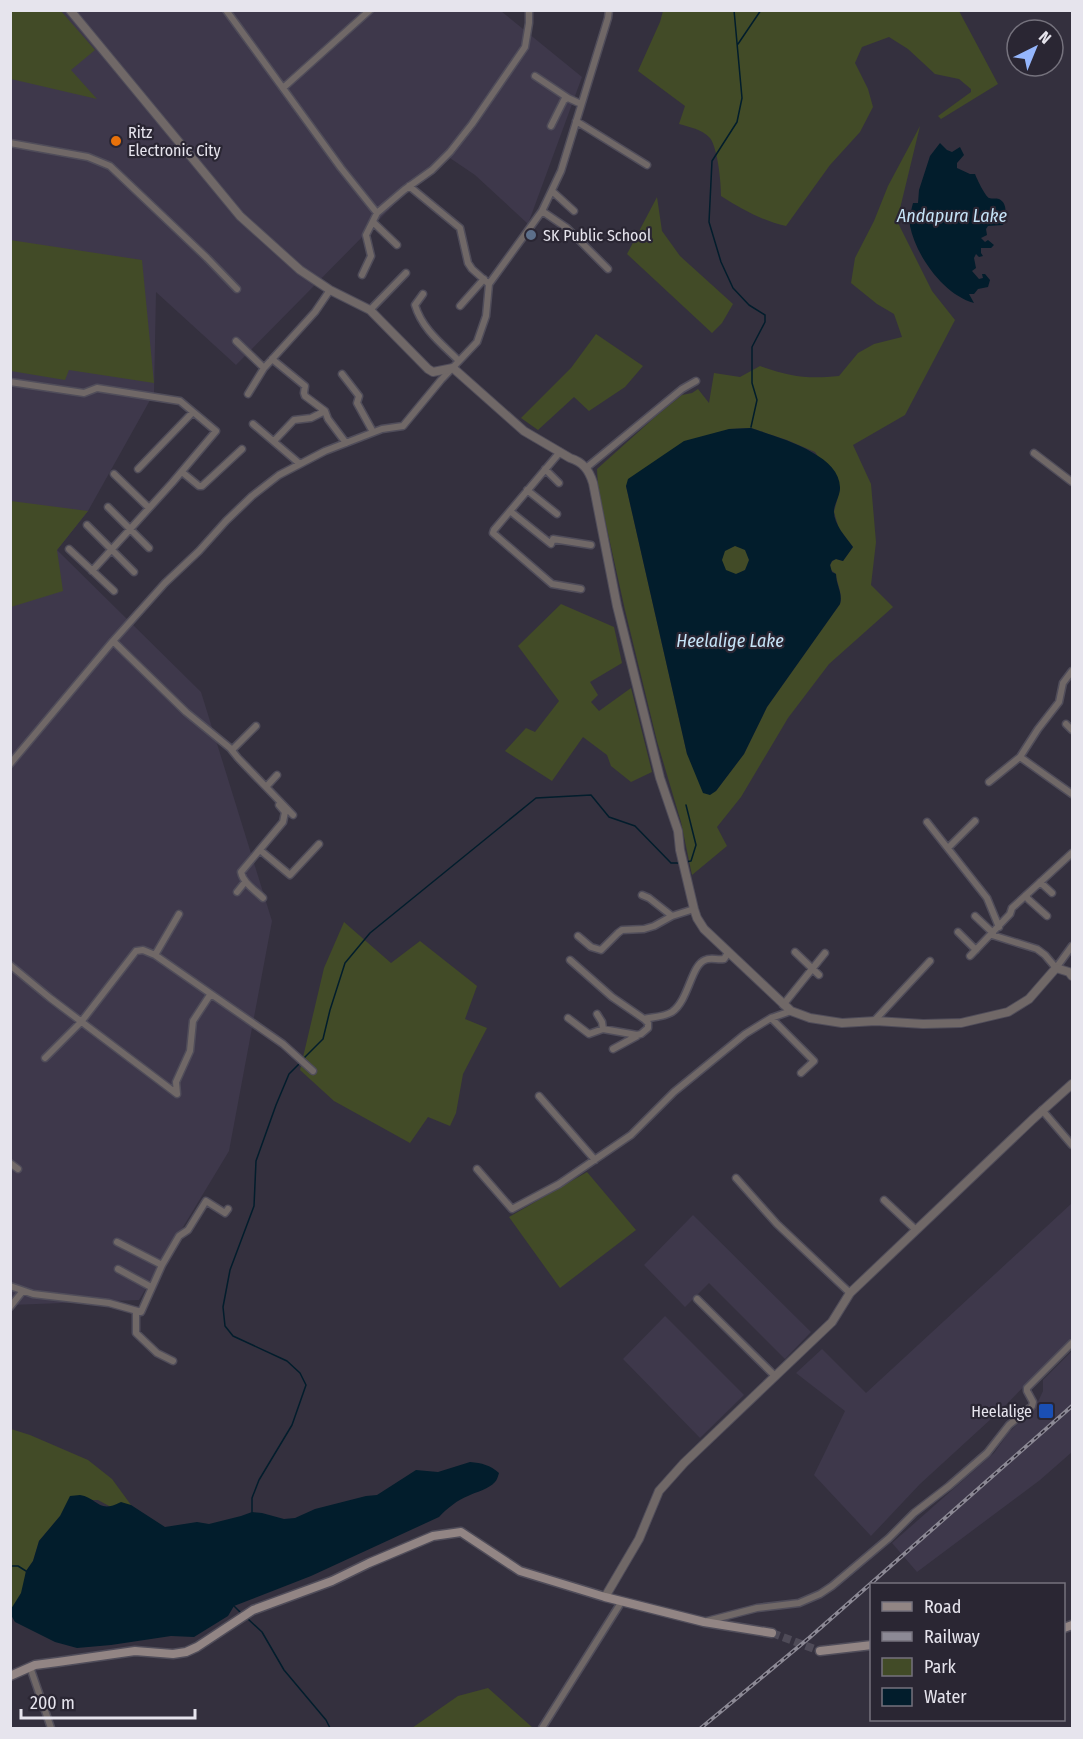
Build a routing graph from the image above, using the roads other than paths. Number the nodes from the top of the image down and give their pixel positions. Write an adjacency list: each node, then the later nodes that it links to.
1 (70, 10): 26 (street)
2 (226, 10): 7 (street)
3 (370, 10): 7 (street)
4 (529, 10): 14 (street)
5 (609, 10): 9 (street)
6 (535, 76): 8 (street)
7 (283, 88): 18 (street)
8 (568, 98): 9 (street); 11 (street)
9 (581, 104): 10 (street)
10 (576, 121): 13 (street); 15 (street)
11 (551, 126)
12 (10, 143): 25 (street)
13 (647, 165)
14 (409, 186): 18 (street); 24 (street)
15 (552, 190): 16 (street); 17 (street)
16 (542, 211): 21 (street); 24 (street)
17 (574, 211)
18 (377, 213): 19 (street)
19 (373, 222): 20 (street); 23 (street)
20 (397, 245)
21 (608, 268)
22 (406, 273): 29 (street)
23 (362, 275)
24 (487, 281): 28 (street); 32 (street)
25 (237, 289)
26 (330, 290): 29 (street); 31 (street)
27 (423, 294): 32 (street)
28 (460, 306)
29 (370, 310): 34 (street)
30 (236, 341): 33 (street)
31 (272, 359): 33 (street); 40 (street)
32 (459, 362): 34 (street)
33 (264, 368): 38 (street)
34 (453, 368): 42 (street); 46 (street)
35 (342, 374): 42 (street)
36 (696, 381): 49 (street)
37 (10, 382): 39 (street)
38 (248, 394)
39 (193, 411): 50 (street); 52 (street)
40 (325, 411): 43 (street); 44 (street)
41 (253, 424): 43 (street)
42 (373, 432): 44 (street)
43 (274, 441): 48 (street)
44 (346, 443): 48 (street)
45 (242, 449): 52 (street)
46 (560, 452): 49 (street); 51 (street)
47 (1034, 453): 54 (street)
48 (300, 464): 71 (street)
49 (586, 468): 97 (street)
50 (138, 469)
51 (545, 470): 55 (street); 56 (street)
52 (182, 472): 58 (street)
53 (114, 474): 58 (street)
54 (1072, 482)
55 (560, 483)
56 (527, 490): 59 (street); 60 (street)
57 (108, 507): 62 (street)
58 (149, 508): 62 (street)
59 (510, 511): 63 (street); 69 (street)
60 (557, 514)
61 (87, 525): 66 (street)
62 (130, 529): 64 (street); 66 (street)
63 (591, 545)
64 (149, 548)
65 (69, 549): 67 (street)
66 (112, 550): 67 (street); 68 (street)
67 (92, 571): 70 (street)
68 (134, 572)
69 (581, 589)
70 (114, 591)
71 (113, 641): 76 (street); 78 (street)
72 (1072, 670): 77 (street)
73 (1066, 724): 75 (street)
74 (256, 726): 76 (street)
75 (1072, 730)
76 (232, 751): 81 (street); 88 (street)
77 (1020, 757): 80 (street); 82 (street)
78 (10, 764)
79 (277, 775): 81 (street)
80 (989, 782)
81 (266, 787): 83 (street)
82 (1072, 794)
83 (293, 815)
84 (975, 821): 87 (street)
85 (927, 822): 87 (street)
86 (319, 844): 88 (street)
87 (948, 848): 102 (street)
88 (260, 850): 90 (street)
89 (1072, 853): 91 (street)
90 (245, 882): 92 (street); 96 (street)
91 (1040, 882): 93 (street); 95 (street)
92 (237, 892)
93 (1052, 893)
94 (642, 895): 99 (street)
95 (1026, 895): 101 (street); 102 (street)
96 (263, 898)
97 (694, 909): 99 (street); 109 (street)
98 (179, 914): 111 (street)
99 (672, 915): 105 (street)
100 (975, 916): 104 (street)
101 (1047, 916)
102 (999, 927): 104 (street)
103 (958, 932): 107 (street)
104 (992, 934): 107 (street); 117 (street)
105 (578, 936)
106 (1072, 946): 117 (street)
107 (976, 950): 112 (street)
108 (795, 952): 116 (street)
109 (728, 953): 121 (street); 126 (street)
110 (825, 953): 116 (street)
111 (155, 955): 120 (street); 128 (street)
112 (970, 956)
113 (570, 960): 126 (street)
114 (930, 961): 127 (street)
115 (10, 965): 128 (street)
116 (812, 968): 118 (street); 121 (street)
117 (1056, 968): 119 (street); 127 (street)
118 (819, 975)
119 (1072, 976)
120 (210, 994): 128 (street); 133 (street)
121 (783, 1005): 122 (street)
122 (791, 1011): 125 (street); 127 (street)
123 (597, 1014): 129 (street)
124 (568, 1018): 129 (street)
125 (771, 1018): 134 (street); 139 (street)
126 (644, 1019): 130 (street)
127 (874, 1021)
128 (81, 1022): 132 (street)
129 (603, 1029): 130 (street)
130 (637, 1035): 131 (street)
131 (613, 1049)
132 (45, 1058)
133 (314, 1071)
134 (801, 1073)
135 (1072, 1084): 137 (street)
136 (539, 1096): 139 (street)
137 (1042, 1110): 138 (street); 146 (street)
138 (1072, 1145)
139 (595, 1160): 142 (street)
140 (10, 1163): 141 (street)
141 (18, 1169)
142 (477, 1169)
143 (736, 1178): 153 (street)
144 (884, 1200): 146 (street)
145 (228, 1209): 148 (street)
146 (916, 1230): 153 (street)
147 (117, 1242): 148 (street)
148 (162, 1264): 151 (street)
149 (118, 1269): 151 (street)
150 (10, 1286): 152 (street)
151 (151, 1287): 156 (street)
152 (22, 1292): 155 (street); 156 (street)
153 (850, 1293): 159 (street)
154 (697, 1299): 159 (street)
155 (10, 1307)
156 (136, 1311): 158 (street)
157 (1072, 1343): 162 (street)
158 (173, 1361)
159 (775, 1376): 160 (street)
160 (605, 1597): 161 (main road); 166 (main road)
161 (622, 1601): 162 (main road); 170 (street)
162 (704, 1622): 163 (main road)
163 (772, 1633)
164 (870, 1645): 165 (main road)
165 (820, 1652)
166 (32, 1666): 167 (main road); 168 (main road); 169 (street)
167 (10, 1670)
168 (10, 1676)
169 (51, 1728)
170 (542, 1728)

